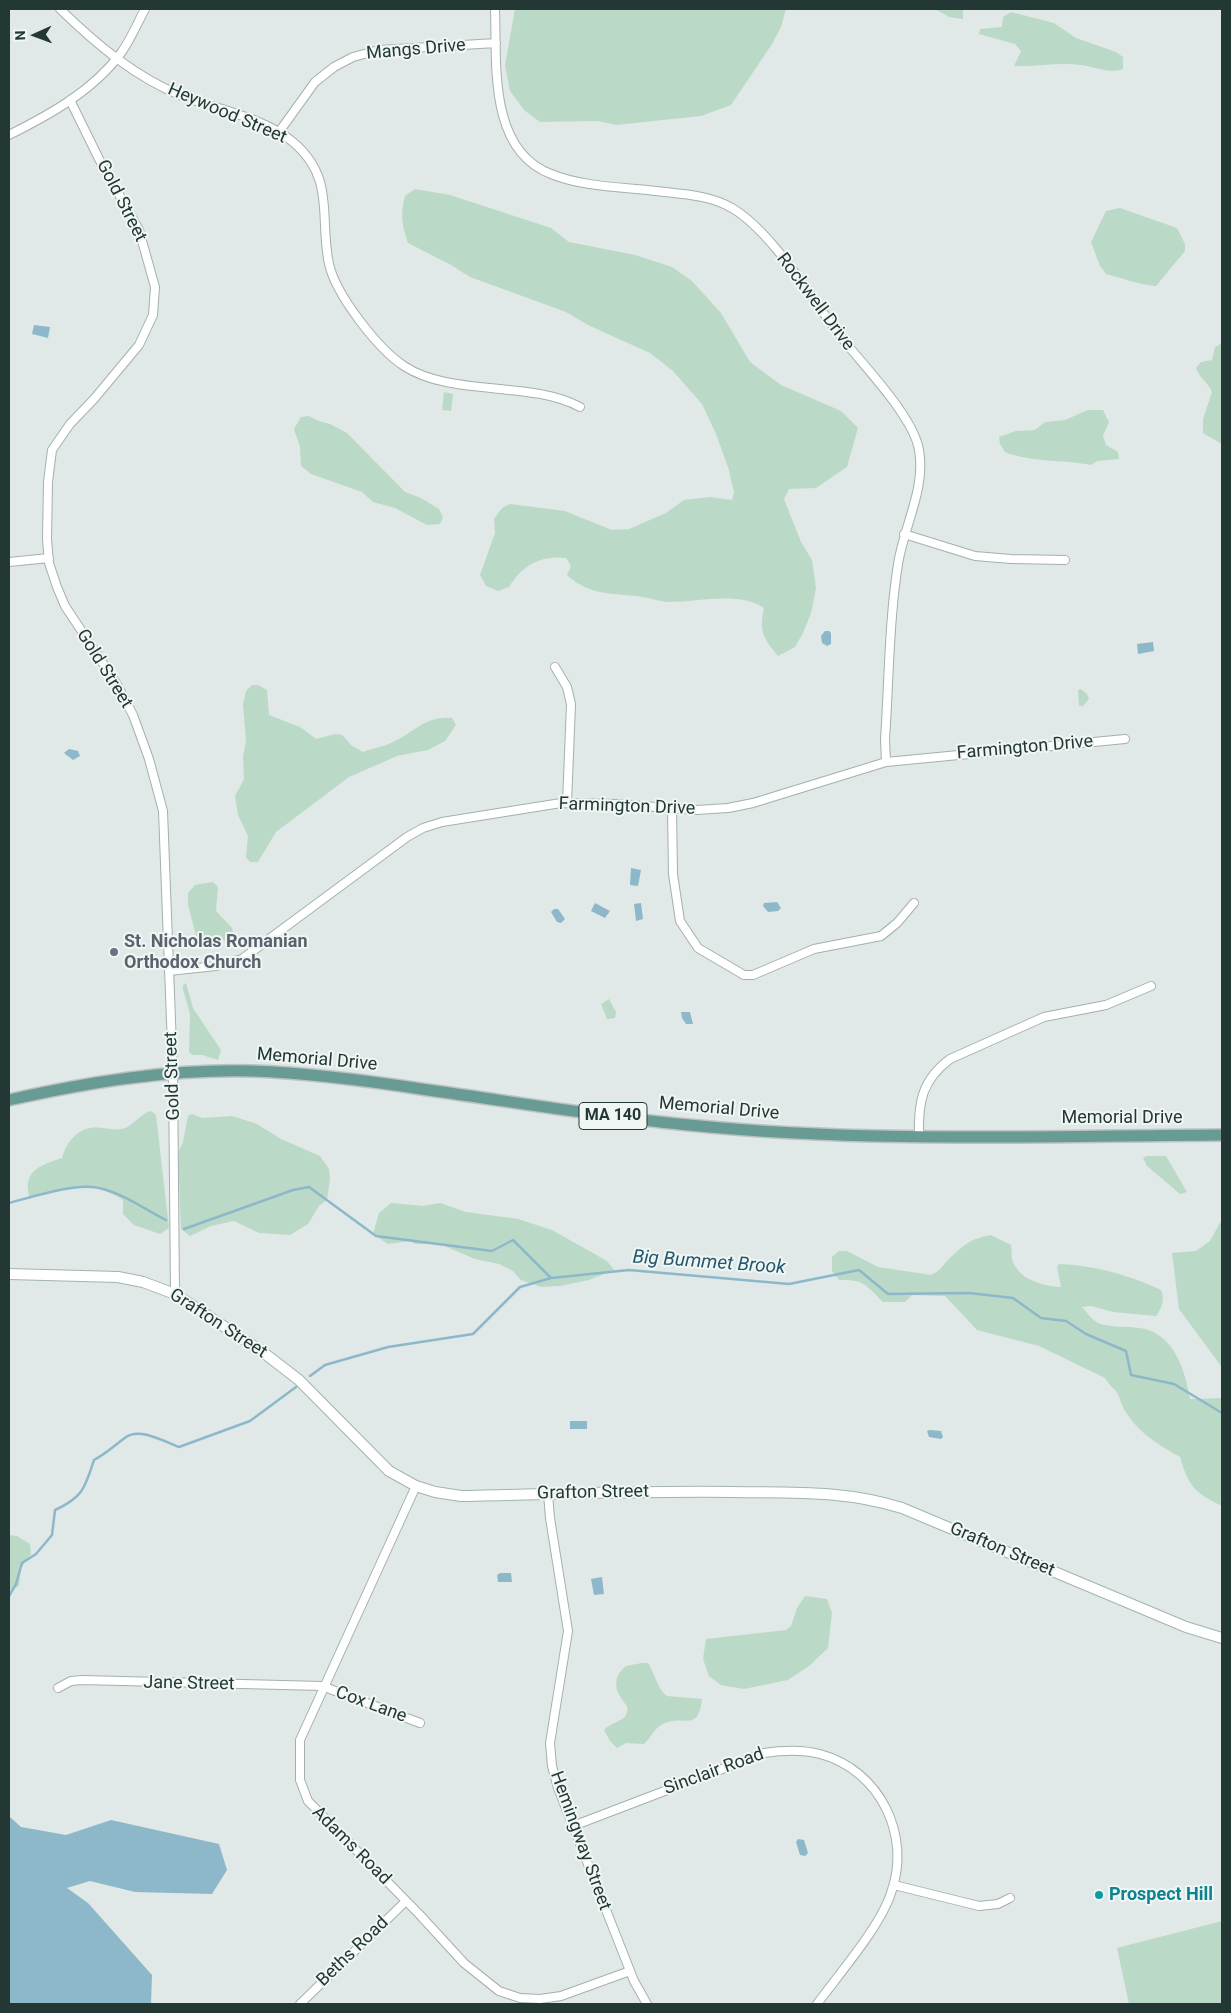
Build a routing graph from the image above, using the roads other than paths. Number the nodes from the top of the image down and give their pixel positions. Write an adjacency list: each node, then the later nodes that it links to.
1 (60, 9): 5 (street, Heywood Street)
2 (145, 9): 5 (street)
3 (495, 9): 4 (street, Rockwell Drive)
4 (496, 43): 7 (street, Mangs Drive); 10 (street, Rockwell Drive)
5 (117, 58): 6 (street); 7 (street, Heywood Street)
6 (70, 100): 8 (street); 11 (street, Gold Street)
7 (279, 132): 9 (street, Heywood Street)
8 (9, 135)
9 (580, 407)
10 (904, 534): 12 (street); 16 (street, Rockwell Drive)
11 (49, 558): 13 (street); 20 (street, Gold Street)
12 (1065, 560)
13 (9, 562)
14 (555, 667): 17 (street)
15 (1124, 739): 16 (street, Farmington Drive)
16 (886, 762): 18 (street, Farmington Drive)
17 (567, 803): 18 (street, Farmington Drive); 20 (street, Farmington Drive)
18 (672, 808): 19 (street)
19 (914, 903)
20 (169, 971): 22 (street, Gold Street)
21 (1151, 986): 25 (street)
22 (173, 1073): 23 (main road, Memorial Drive / MA 140); 25 (main road, Memorial Drive / MA 140); 27 (street, Gold Street)
23 (9, 1100)
24 (1222, 1135): 25 (main road, Memorial Drive / MA 140)
25 (919, 1136)
26 (9, 1274): 27 (street, Grafton Street)
27 (175, 1294): 28 (street, Grafton Street)
28 (416, 1486): 29 (street, Grafton Street); 31 (street, Adams Road)
29 (548, 1494): 30 (street, Grafton Street); 34 (street, Hemingway Street)
30 (1222, 1638)
31 (322, 1686): 32 (street, Jane Street); 33 (street, Cox Lane); 37 (street, Adams Road)
32 (58, 1688)
33 (420, 1722)
34 (573, 1826): 35 (street, Sinclair Road); 38 (street, Hemingway Street)
35 (894, 1884): 36 (street); 41 (street, Sinclair Road)
36 (1010, 1898)
37 (406, 1901): 38 (street, Adams Road); 39 (street, Beths Road)
38 (630, 1971): 40 (street, Hemingway Street)
39 (300, 2004)
40 (647, 2004)
41 (817, 2004)

